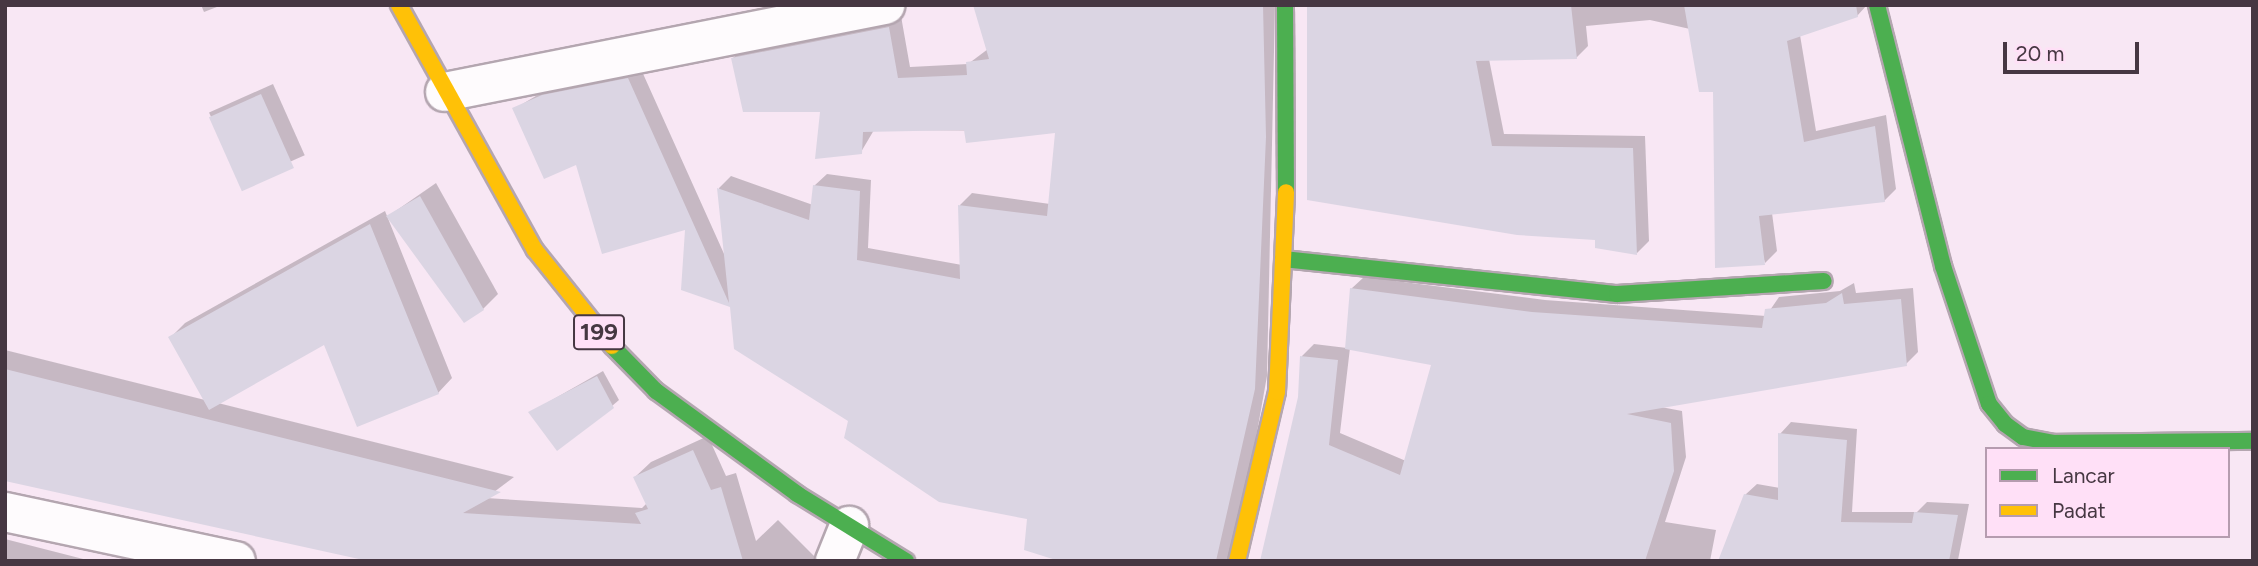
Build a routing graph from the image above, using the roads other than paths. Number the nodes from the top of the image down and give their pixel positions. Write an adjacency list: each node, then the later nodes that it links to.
1 (399, 5): 5 (street, 199)
2 (887, 5): 5 (street)
3 (1285, 5): 6 (street)
4 (1877, 5): 8 (street)
5 (445, 92): 10 (street, 199)
6 (1283, 259): 7 (street); 13 (street)
7 (1824, 281)
8 (2253, 441)
9 (5, 512): 11 (street)
10 (842, 543): 12 (street, 199)
11 (236, 561)
12 (905, 561)
13 (1237, 561)

